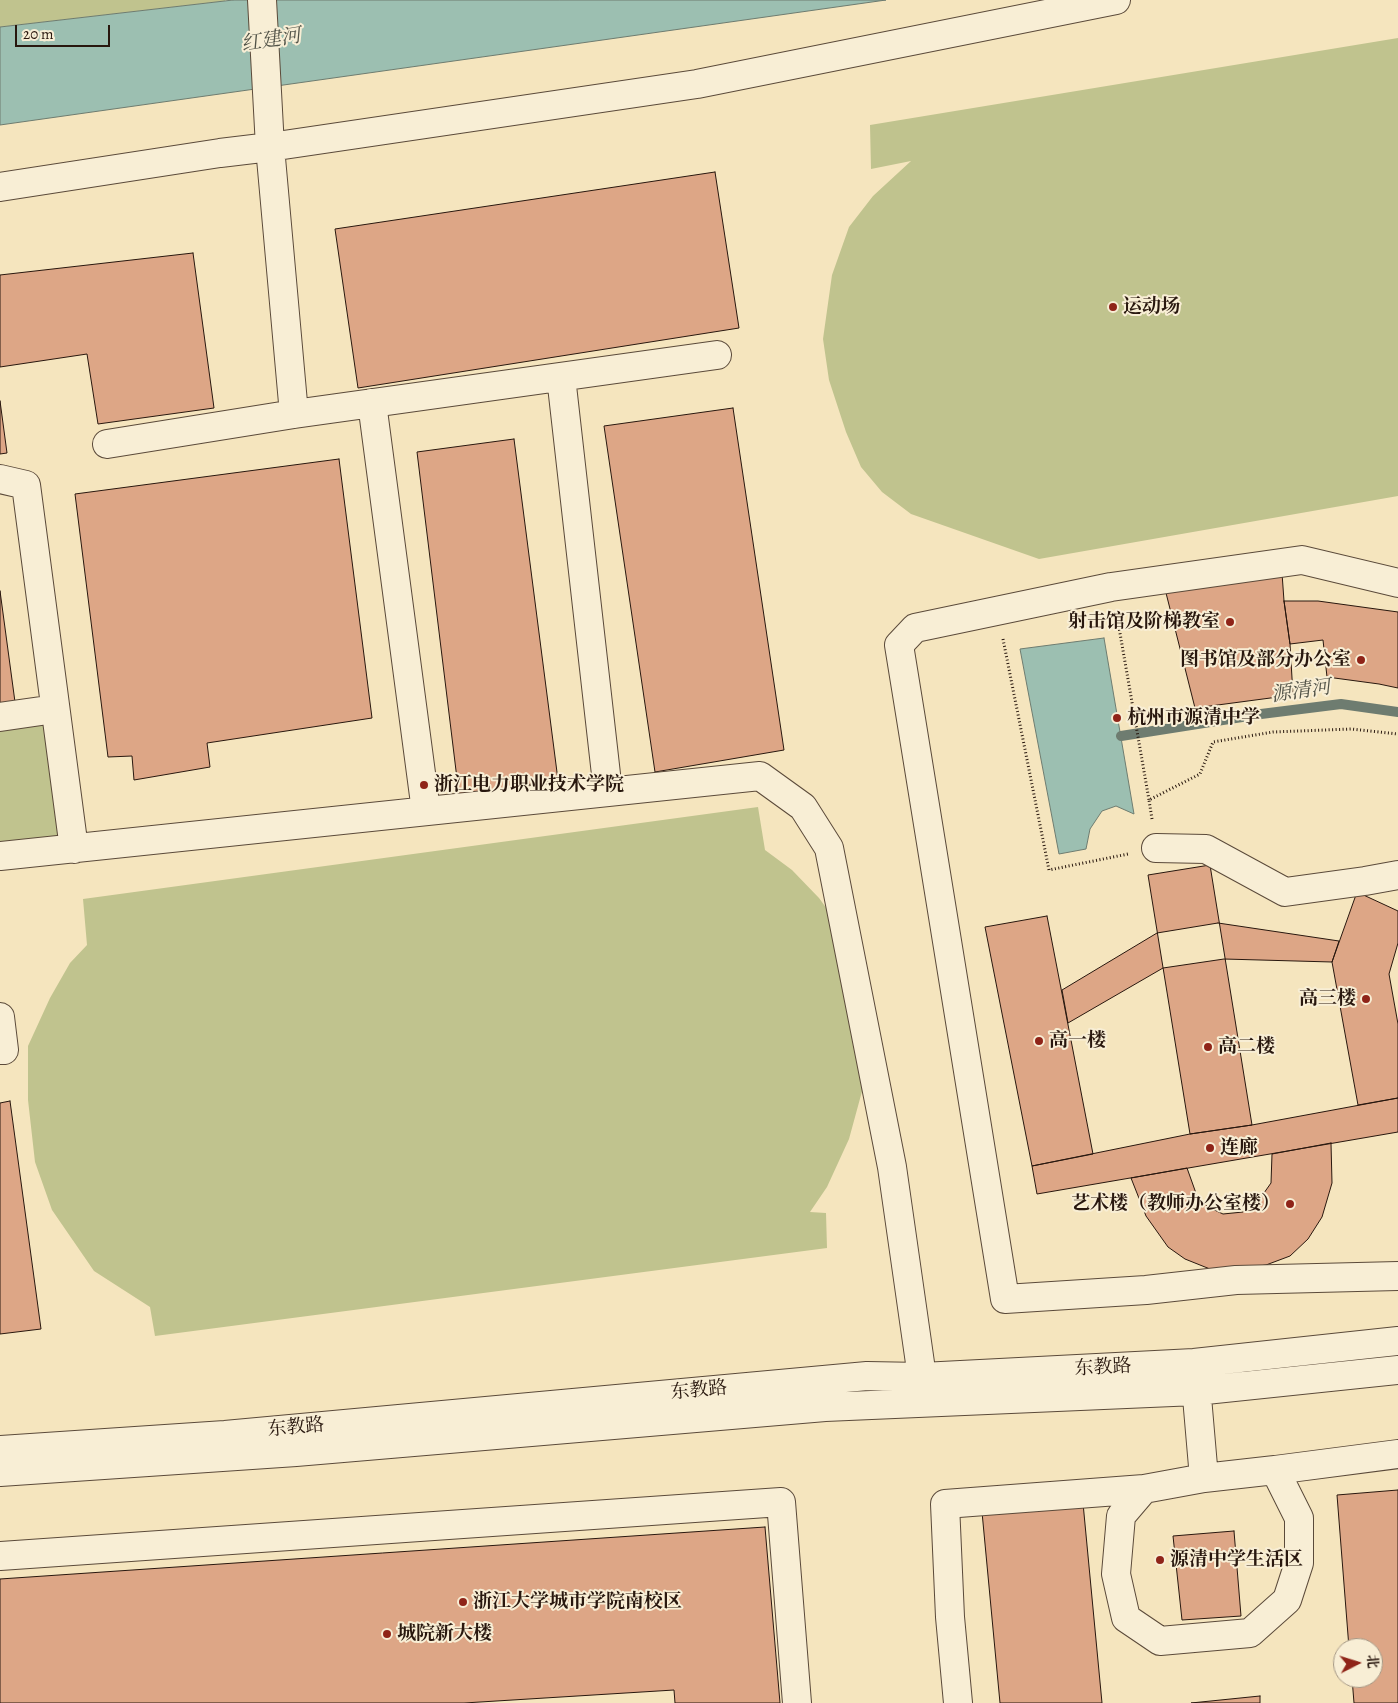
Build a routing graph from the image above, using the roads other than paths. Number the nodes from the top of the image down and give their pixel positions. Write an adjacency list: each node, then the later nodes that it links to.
1 (262, 0): 3 (street)
2 (1116, 0): 3 (street)
3 (270, 147): 4 (street); 8 (street)
4 (0, 187)
5 (718, 355): 6 (street)
6 (561, 377): 7 (street); 14 (street)
7 (372, 403): 8 (street); 15 (street)
8 (294, 414): 9 (street)
9 (108, 444)
10 (0, 478): 12 (street)
11 (1398, 582): 22 (street)
12 (55, 709): 13 (street); 16 (street)
13 (0, 717)
14 (608, 792): 15 (street); 26 (street)
15 (426, 811): 16 (street)
16 (74, 848): 18 (street)
17 (1156, 848): 19 (street)
18 (0, 856)
19 (1398, 875)
20 (0, 1017): 21 (street)
21 (0, 1050)
22 (1398, 1276)
23 (1398, 1341): 24 (street, 东教路)
24 (1194, 1363): 26 (street, 东教路); 27 (street)
25 (1398, 1370): 27 (street, 东教路)
26 (922, 1377): 28 (street, 东教路)
27 (1196, 1391): 31 (street, 东教路); 32 (street)
28 (0, 1450)
29 (1398, 1454): 30 (street)
30 (1275, 1470): 32 (street); 33 (street)
31 (0, 1472)
32 (1204, 1478): 33 (street)
33 (1144, 1489): 36 (street)
34 (0, 1556): 35 (street)
35 (797, 1703)
36 (958, 1703)

